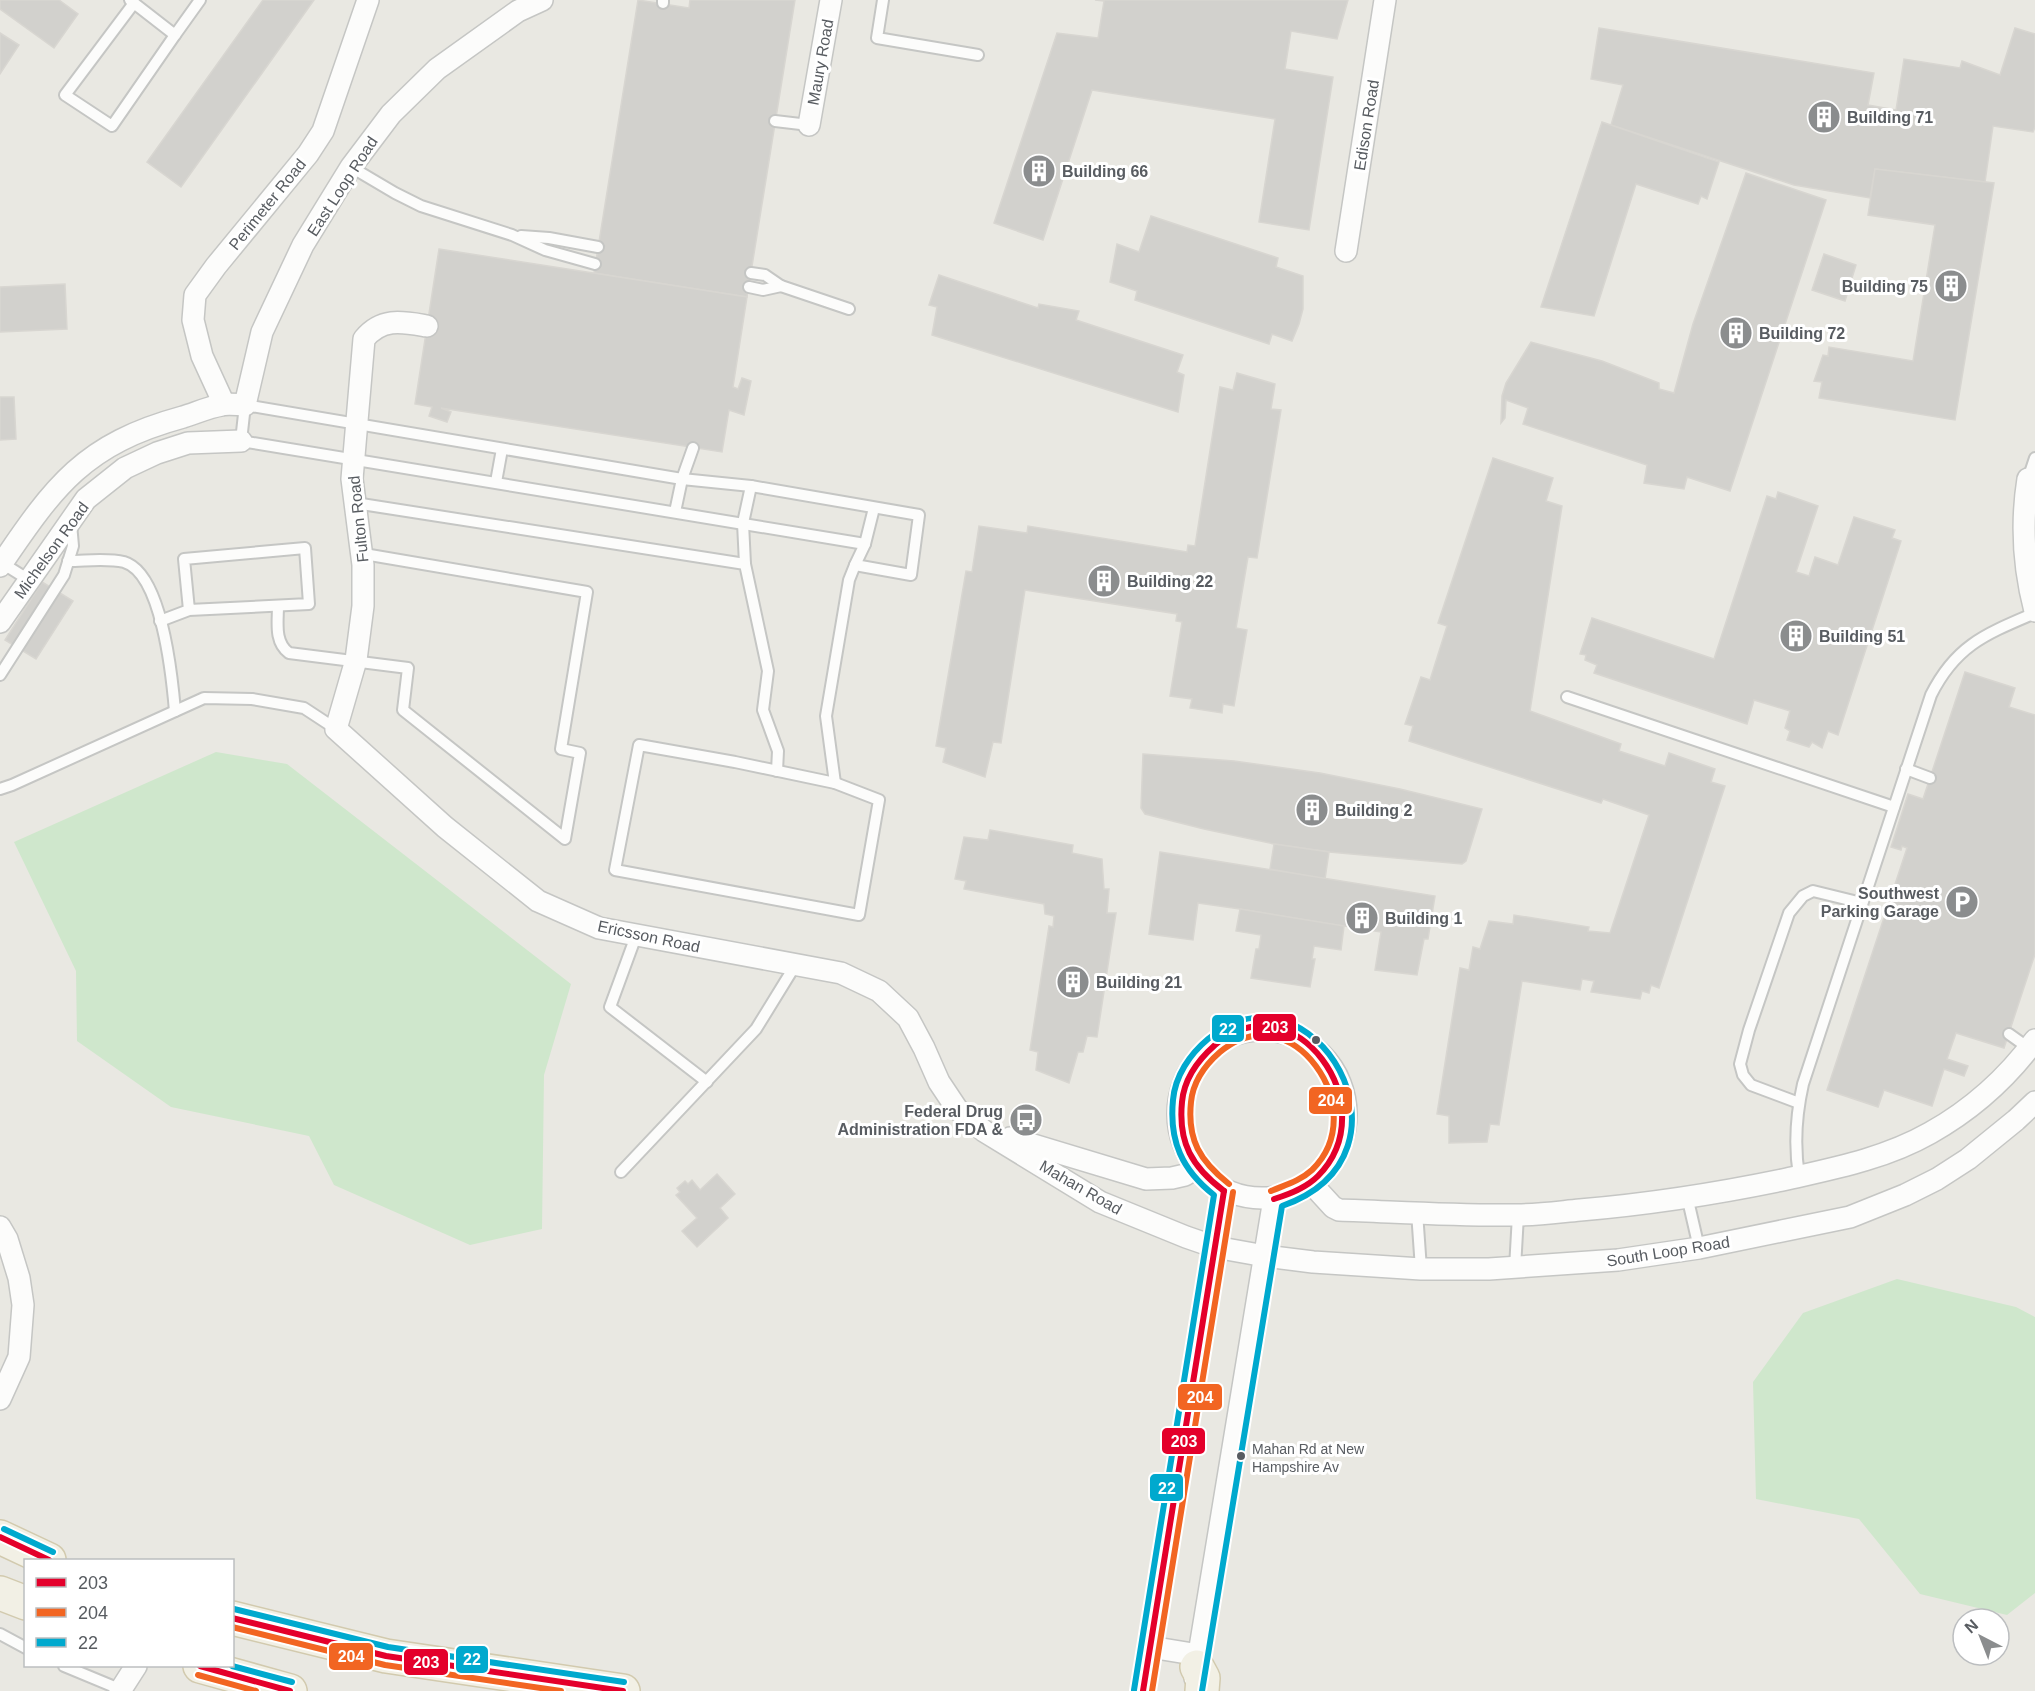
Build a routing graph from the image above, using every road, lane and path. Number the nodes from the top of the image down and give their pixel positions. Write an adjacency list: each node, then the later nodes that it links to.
1 (200, 0): 8 (lane)
2 (368, 0): 22 (street, Perimeter Road)
3 (542, 0): 12 (street, East Loop Road)
4 (831, 0): 11 (street, Maury Road)
5 (883, 0): 9 (lane)
6 (1385, 0): 15 (street, Edison Road)
7 (132, 2): 8 (lane); 8 (lane)
8 (176, 35)
9 (978, 55)
10 (776, 121): 11 (lane)
11 (809, 125)
12 (351, 167): 13 (lane); 23 (street, East Loop Road)
13 (512, 235): 14 (lane); 16 (lane)
14 (598, 247)
15 (1346, 250)
16 (595, 264)
17 (751, 273): 18 (lane)
18 (781, 286): 19 (lane); 20 (lane)
19 (749, 287)
20 (849, 309)
21 (428, 326): 24 (street, Fulton Road)
22 (224, 404): 23 (street, Michelson Road); 42 (street, Michelson Road)
23 (245, 405): 24 (lane); 25 (lane)
24 (356, 425): 27 (lane); 29 (street, Fulton Road)
25 (241, 441): 29 (lane); 37 (street, Michelson Road)
26 (693, 448): 30 (lane)
27 (502, 449): 30 (lane); 32 (lane)
28 (2035, 458): 31 (lane)
29 (353, 459): 32 (lane); 34 (street, Fulton Road)
30 (682, 479): 33 (lane); 36 (lane)
31 (2031, 480): 48 (street)
32 (496, 483): 36 (lane)
33 (751, 486): 35 (lane); 38 (lane)
34 (355, 503): 41 (lane); 43 (street, Fulton Road)
35 (874, 508): 39 (lane); 44 (lane)
36 (675, 512): 38 (lane)
37 (71, 521): 40 (lane); 45 (street, Michelson Road)
38 (743, 523): 39 (lane); 41 (lane)
39 (865, 544): 44 (lane)
40 (68, 561): 49 (lane); 52 (lane)
41 (745, 564): 57 (lane)
42 (1, 565): 45 (lane)
43 (363, 565): 51 (street, Fulton Road); 51 (lane)
44 (855, 565): 59 (lane)
45 (29, 580): 50 (street, Michelson Road)
46 (278, 606): 47 (lane); 47 (lane); 51 (lane)
47 (189, 610): 49 (lane)
48 (2035, 612): 56 (lane)
49 (160, 621): 54 (lane)
50 (0, 622)
51 (356, 660): 55 (street, Fulton Road)
52 (0, 675)
53 (1567, 697): 61 (lane)
54 (175, 711): 55 (lane); 60 (lane)
55 (336, 729): 63 (street, Ericsson Road)
56 (1906, 769): 58 (lane); 61 (lane)
57 (777, 771): 59 (lane); 59 (lane)
58 (1930, 778)
59 (835, 783)
60 (0, 789)
61 (1894, 807): 62 (lane)
62 (1862, 903): 70 (lane); 70 (lane)
63 (636, 936): 64 (street, Ericsson Road); 68 (lane)
64 (796, 964): 65 (street, Ericsson Road); 68 (lane)
65 (879, 991): 71 (street, Mahan Road)
66 (2008, 1034): 67 (lane)
67 (2033, 1047): 74 (street)
68 (707, 1082): 73 (lane)
69 (2035, 1102): 83 (street, South Loop Road)
70 (1799, 1103): 74 (lane)
71 (984, 1131): 72 (street, Mahan Road); 82 (street, Mahan Road)
72 (1196, 1168): 75 (street); 76 (street)
73 (621, 1172)
74 (1799, 1176): 77 (street)
75 (1311, 1183): 78 (street); 79 (street)
76 (1224, 1191): 78 (street); 82 (street)
77 (1687, 1196): 80 (street); 83 (lane)
78 (1274, 1199): 84 (street)
79 (1417, 1212): 80 (street); 86 (lane)
80 (1518, 1215): 85 (lane)
81 (0, 1227): 87 (street)
82 (1215, 1247): 84 (street, Mahan Road); 95 (street)
83 (1699, 1248): 85 (street, South Loop Road)
84 (1265, 1256): 86 (street, South Loop Road); 99 (street)
85 (1515, 1268): 86 (street, South Loop Road)
86 (1421, 1269)
87 (0, 1399)
88 (0, 1537): 89 (main road)
89 (48, 1559)
90 (0, 1593): 91 (main road)
91 (24, 1602)
92 (234, 1618): 102 (main road)
93 (0, 1634): 94 (lane)
94 (24, 1647)
95 (1150, 1647): 99 (street); 103 (street)
96 (69, 1667): 100 (lane)
97 (135, 1667): 100 (street)
98 (207, 1667): 101 (main road)
99 (1198, 1676)
100 (122, 1690)
101 (290, 1691)
102 (623, 1691)
103 (1143, 1691)

